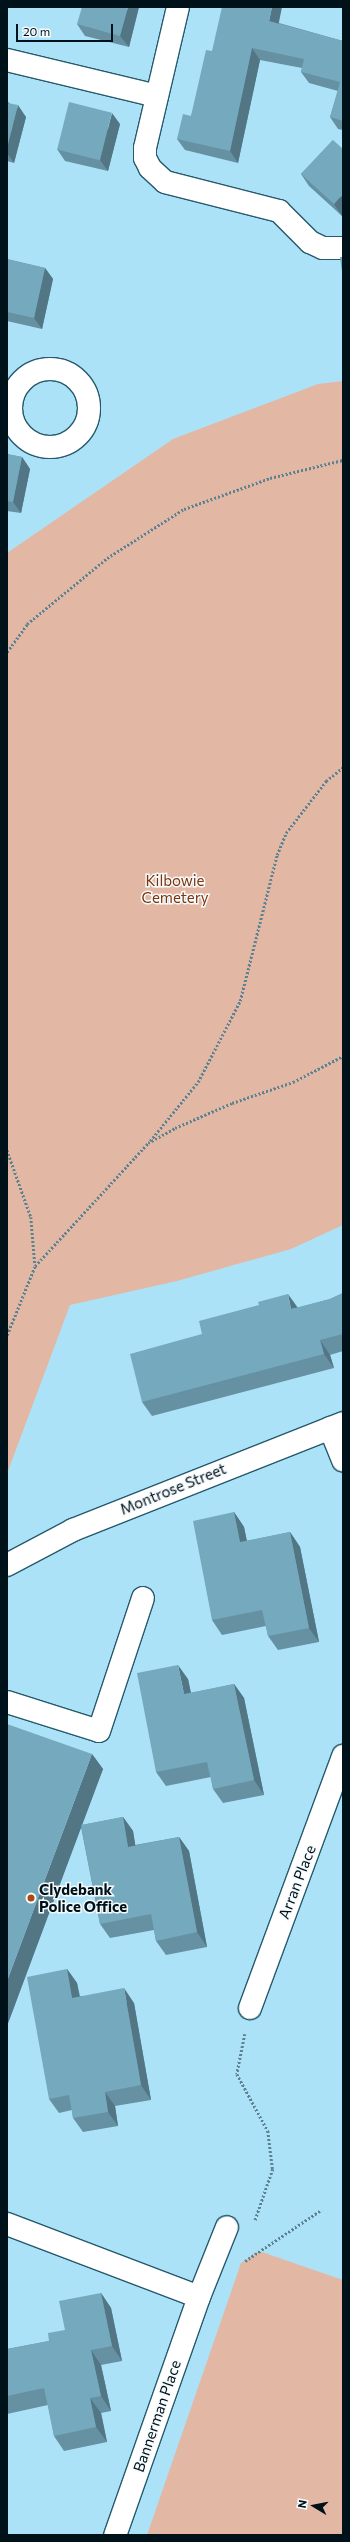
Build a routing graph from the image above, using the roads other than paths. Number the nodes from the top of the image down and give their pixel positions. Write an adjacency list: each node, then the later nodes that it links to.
1 (178, 7): 3 (street)
2 (7, 60): 3 (street)
3 (157, 96): 4 (street)
4 (343, 248)
5 (336, 1426): 6 (street); 7 (street, Montrose Street)
6 (343, 1460)
7 (7, 1565)
8 (143, 1598): 9 (street)
9 (7, 1702)
10 (343, 1756): 11 (street, Arran Place)
11 (250, 2008)
12 (7, 2224): 14 (street)
13 (227, 2226): 14 (street, Bannerman Place)
14 (199, 2297): 15 (street, Bannerman Place)
15 (115, 2535)

